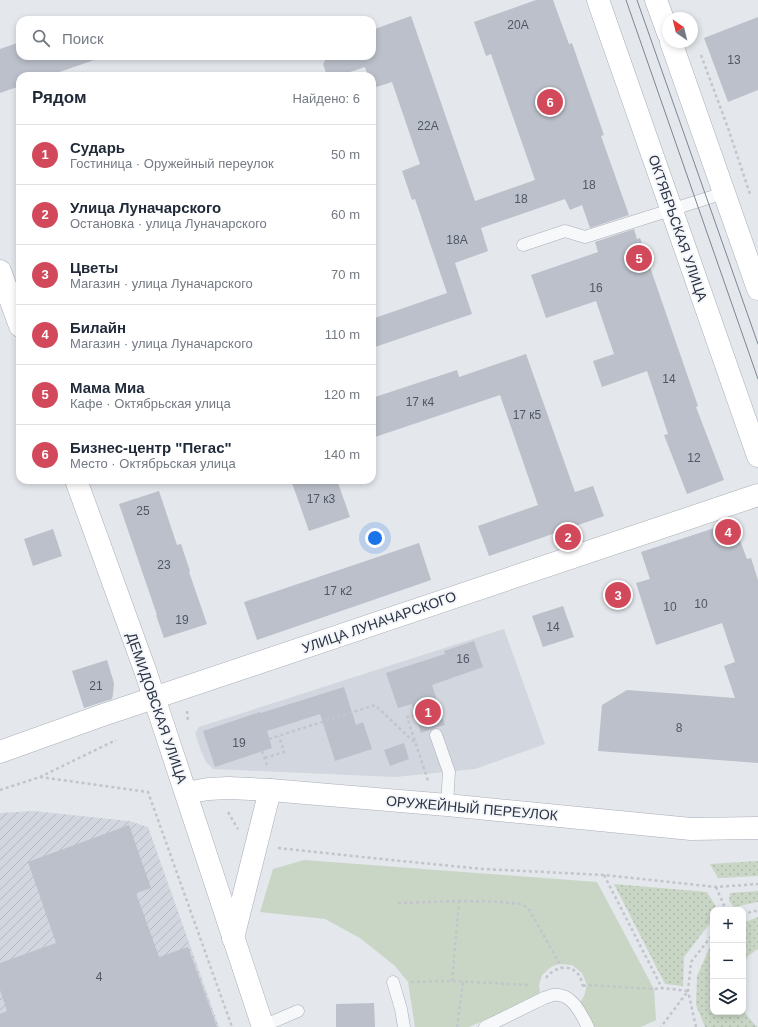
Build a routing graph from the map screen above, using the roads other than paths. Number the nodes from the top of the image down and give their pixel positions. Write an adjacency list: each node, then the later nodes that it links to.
1 (598, 0): 6 (main road, ОКТЯБРЬСКАЯ УЛИЦА)
2 (656, 0): 3 (main road)
3 (662, 16)
4 (673, 48): 5 (main road)
5 (724, 193): 6 (lane); 9 (main road)
6 (672, 210): 7 (lane); 11 (main road, ОКТЯБРЬСКАЯ УЛИЦА)
7 (524, 246)
8 (0, 271): 10 (main road)
9 (758, 289)
10 (16, 315)
11 (758, 456)
12 (77, 484): 14 (main road, ДЕМИДОВСКАЯ УЛИЦА)
13 (758, 495): 14 (main road, УЛИЦА ЛУНАЧАРСКОГО)
14 (154, 698): 16 (main road, УЛИЦА ЛУНАЧАРСКОГО); 18 (main road, ДЕМИДОВСКАЯ УЛИЦА)
15 (436, 735): 19 (lane)
16 (0, 752)
17 (270, 781): 18 (main road, ОРУЖЕЙНЫЙ ПЕРЕУЛОК); 19 (main road, ОРУЖЕЙНЫЙ ПЕРЕУЛОК); 21 (main road)
18 (186, 793): 21 (main road, ДЕМИДОВСКАЯ УЛИЦА)
19 (447, 805): 20 (main road, ОРУЖЕЙНЫЙ ПЕРЕУЛОК)
20 (758, 828)
21 (233, 938): 24 (main road, ДЕМИДОВСКАЯ УЛИЦА)
22 (393, 982): 25 (lane)
23 (298, 1011): 24 (lane)
24 (263, 1026)
25 (404, 1027)
26 (485, 1027): 27 (lane)
27 (588, 1027)

